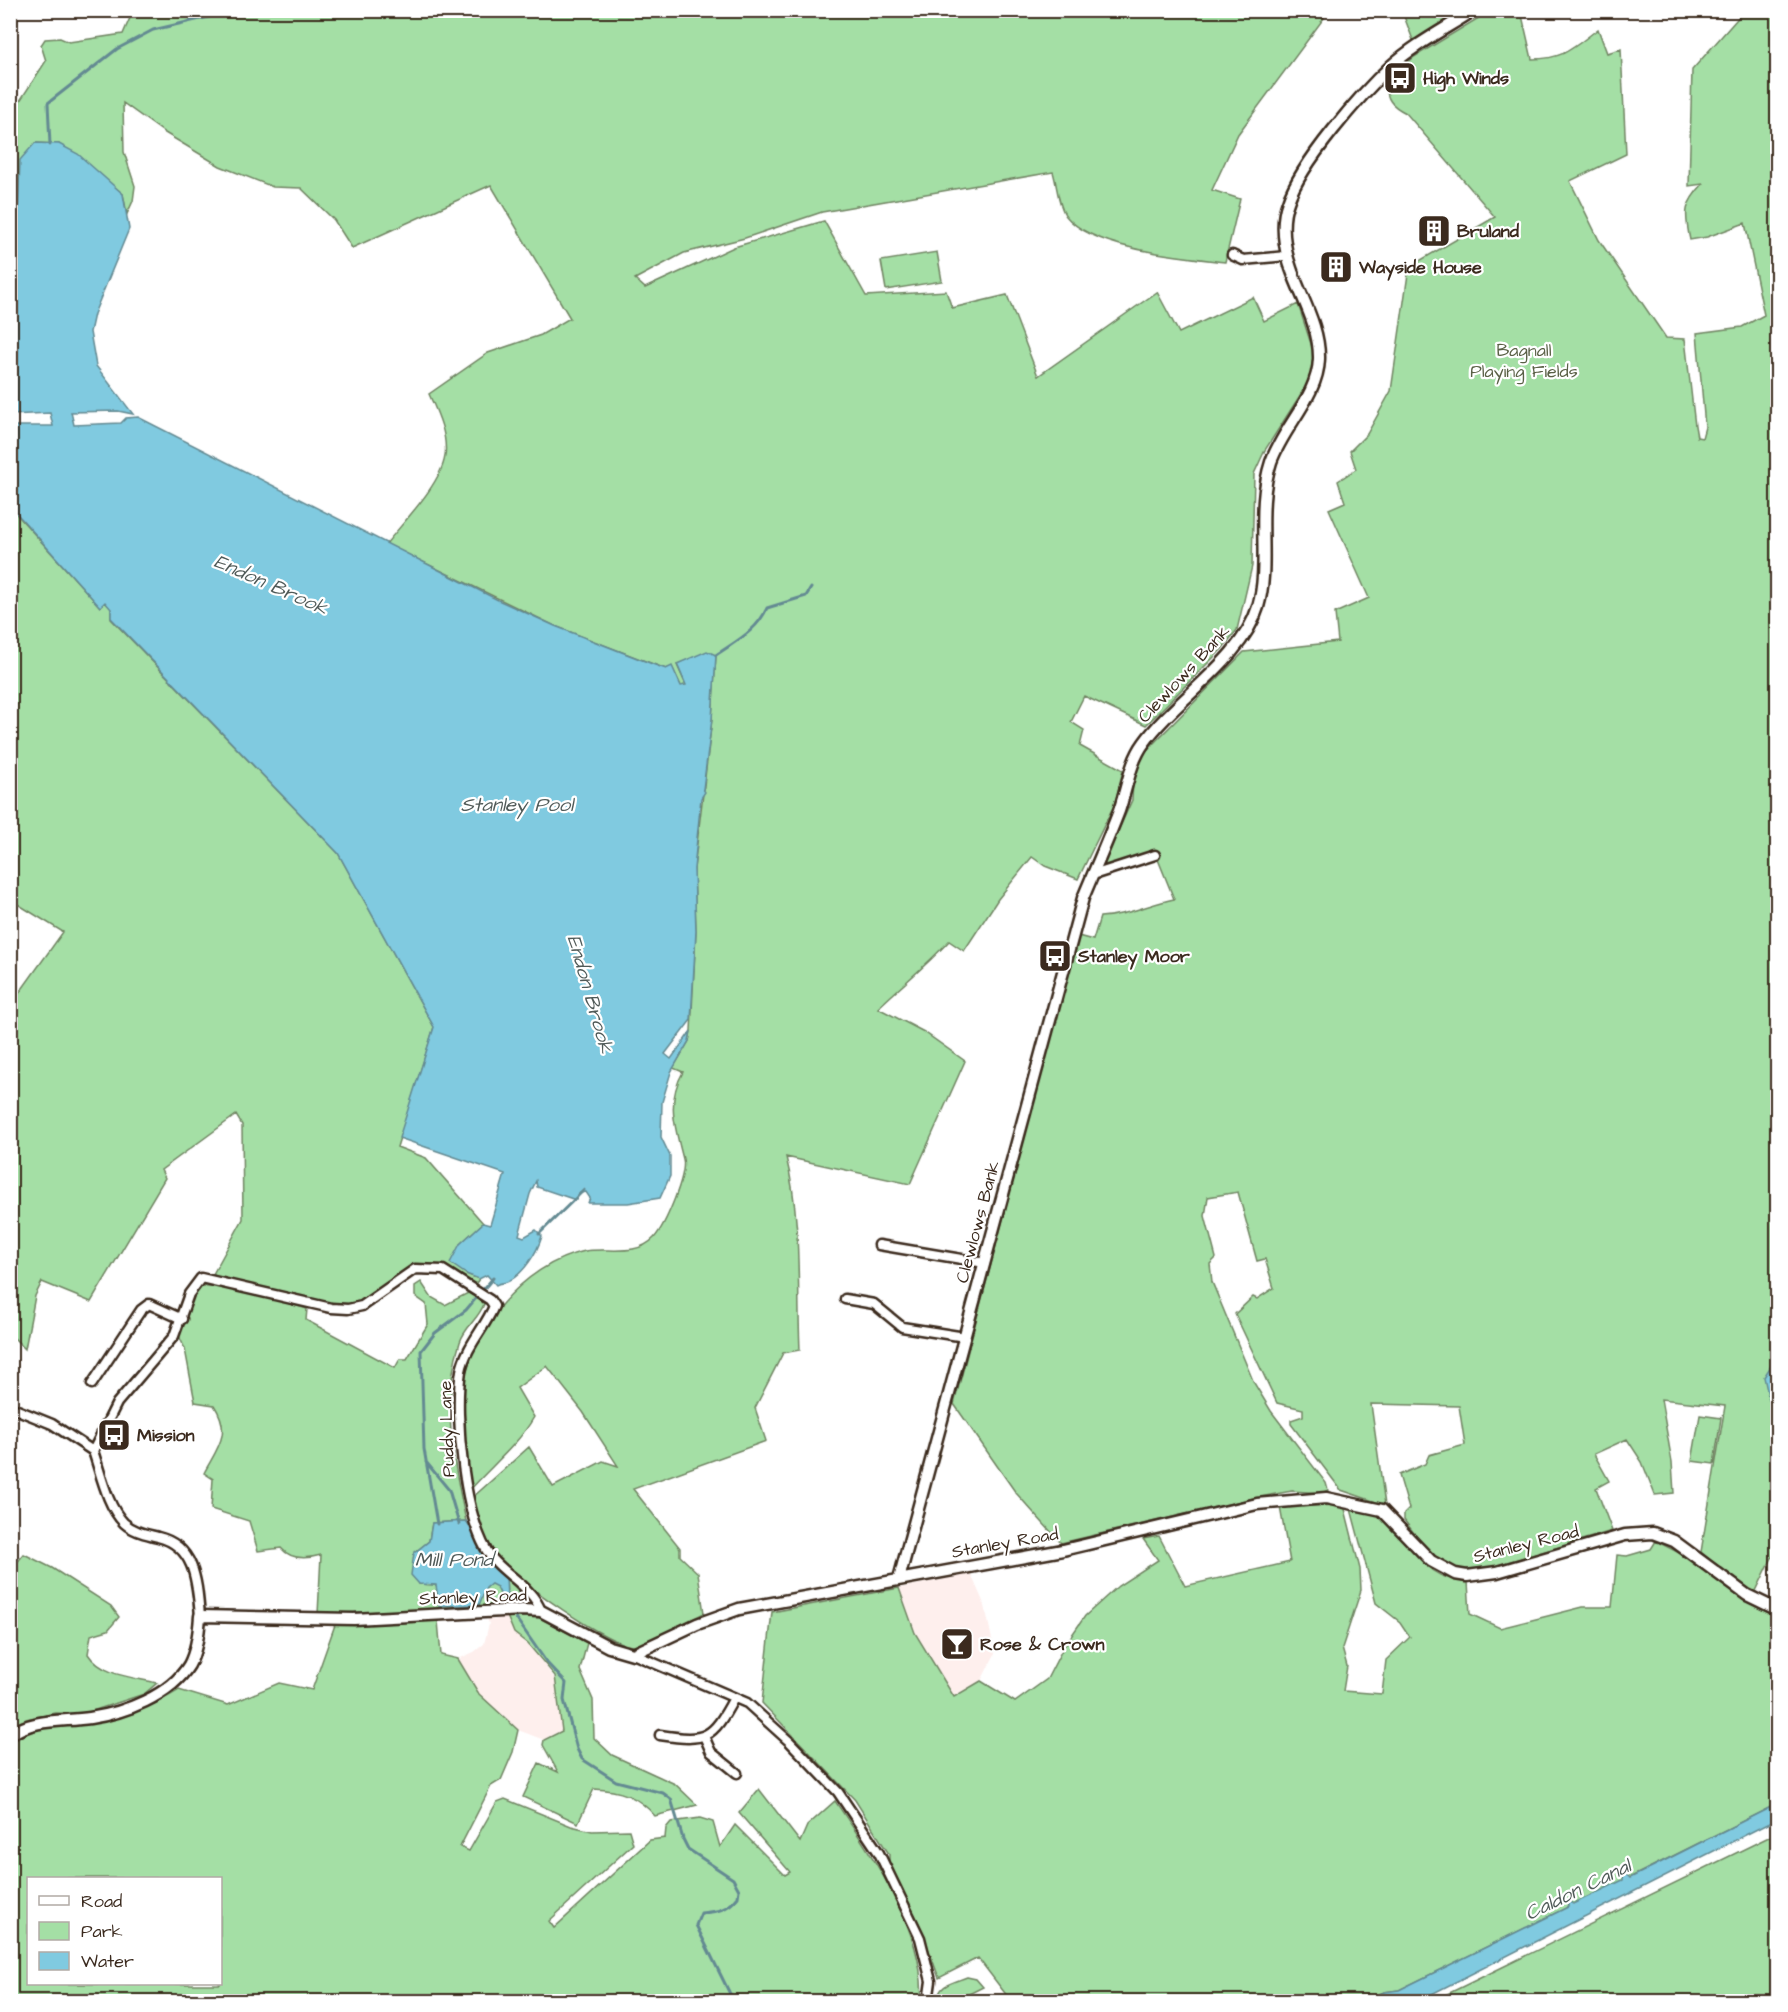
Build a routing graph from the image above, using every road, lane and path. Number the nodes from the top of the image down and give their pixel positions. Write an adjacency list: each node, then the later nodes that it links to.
1 (1474, 10): 3 (street, Clewlows Bank)
2 (1232, 255): 3 (street)
3 (1287, 256): 5 (street, Clewlows Bank)
4 (1155, 855): 5 (street)
5 (1093, 875): 7 (street, Clewlows Bank)
6 (879, 1245): 7 (street)
7 (986, 1263): 10 (street, Clewlows Bank)
8 (845, 1299): 10 (street)
9 (182, 1319): 11 (street); 13 (street, Puddy Lane); 16 (street, Puddy Lane)
10 (965, 1337): 14 (street, Clewlows Bank)
11 (92, 1384)
12 (10, 1407): 13 (street)
13 (93, 1451): 17 (street)
14 (899, 1579): 15 (street, Stanley Road); 18 (street, Stanley Road)
15 (1778, 1610)
16 (541, 1611): 17 (street, Stanley Road); 18 (street, Stanley Road)
17 (200, 1616): 20 (street)
18 (633, 1654): 19 (street)
19 (734, 1698): 22 (street); 24 (street)
20 (10, 1735)
21 (660, 1735): 22 (street)
22 (704, 1736): 23 (street)
23 (736, 1773)
24 (928, 2001)

